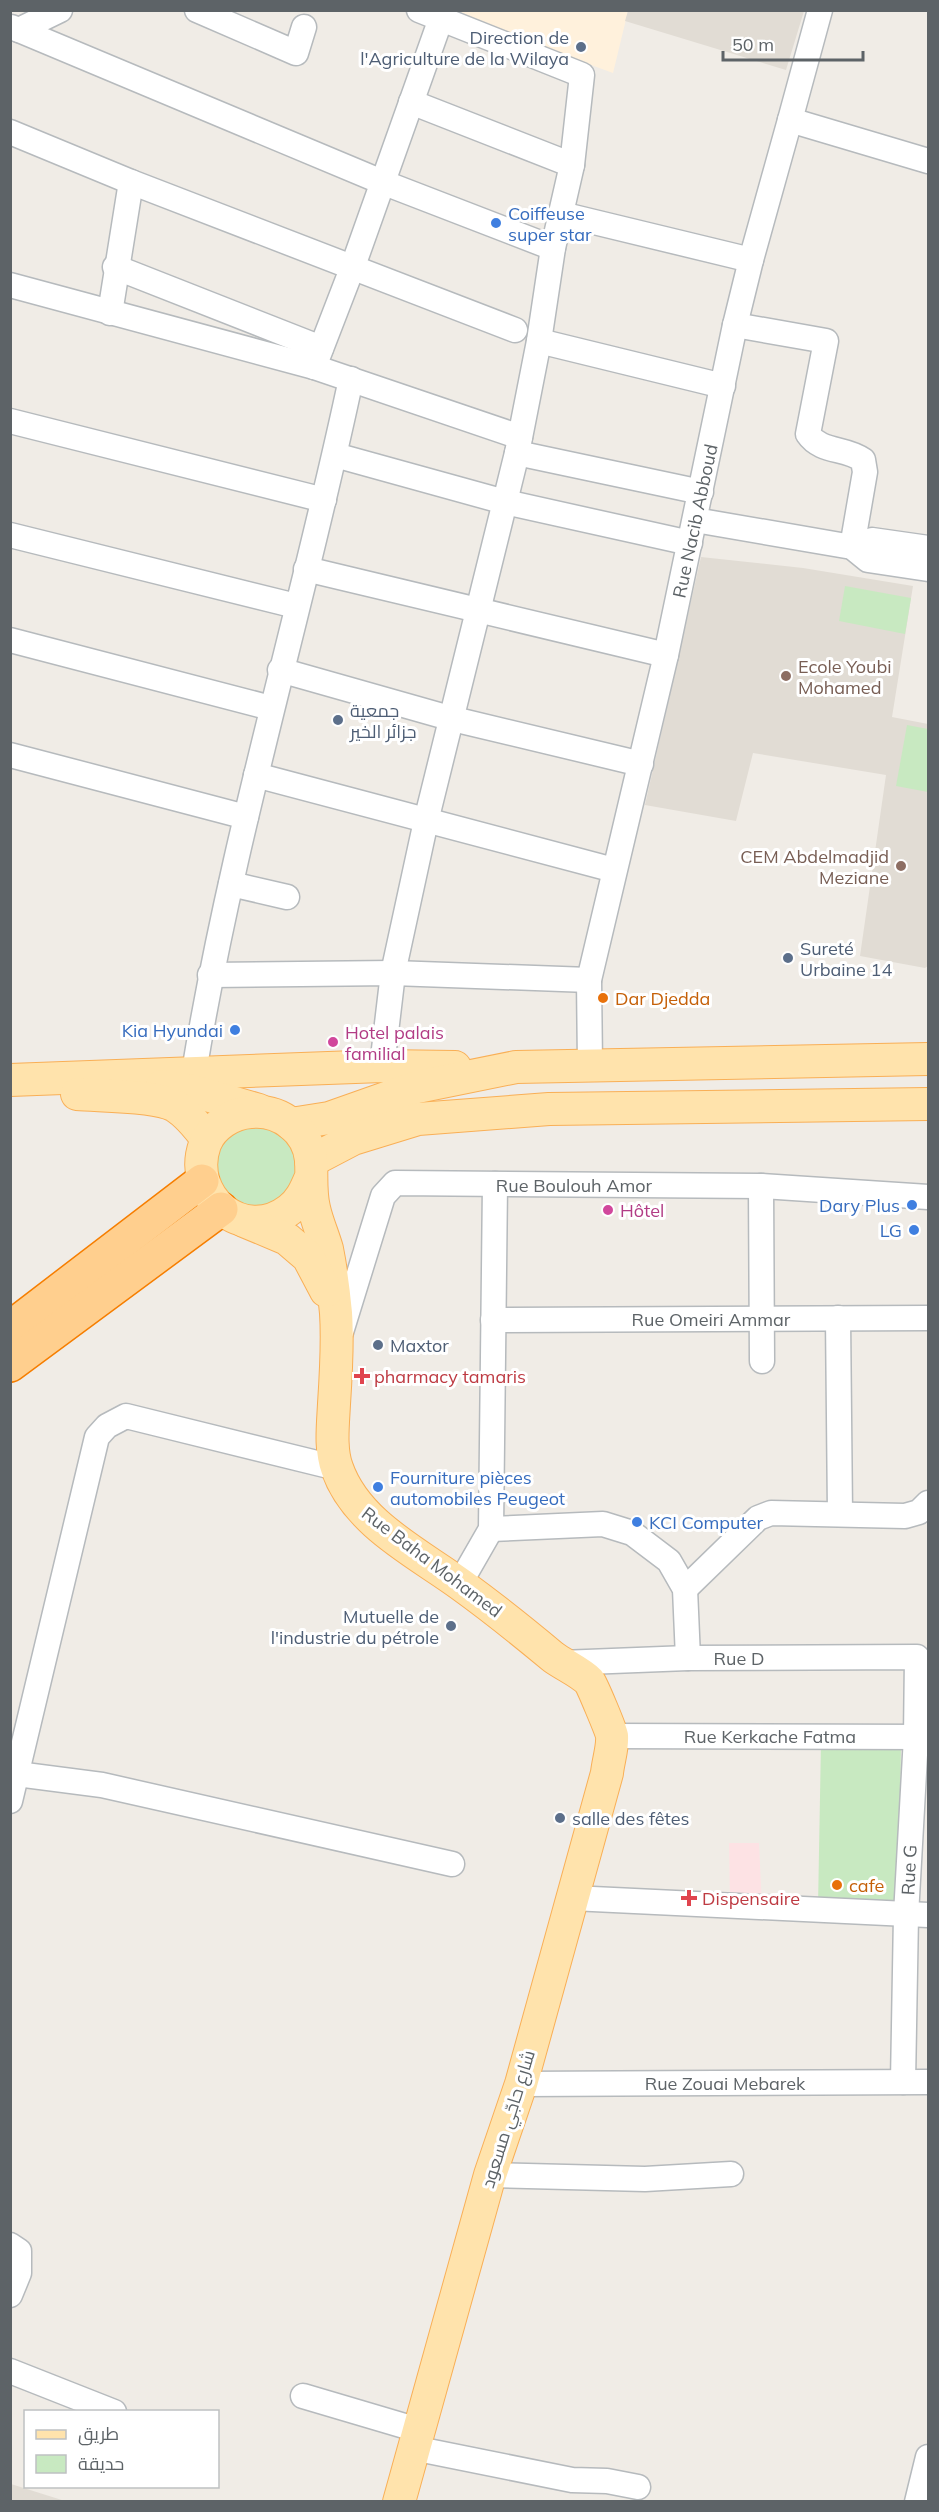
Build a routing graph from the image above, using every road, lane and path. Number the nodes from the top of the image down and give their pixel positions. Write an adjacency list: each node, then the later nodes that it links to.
1 (60, 10): 6 (street)
2 (197, 10): 5 (street)
3 (820, 10): 8 (street, Rue Nacib Abboud)
4 (434, 13): 7 (street); 11 (street)
5 (304, 27)
6 (15, 28): 13 (street)
7 (411, 102): 11 (street); 13 (street)
8 (790, 120): 10 (street); 16 (street, Rue Nacib Abboud)
9 (10, 132): 12 (street)
10 (928, 161)
11 (572, 165): 14 (street)
12 (131, 182): 17 (street); 18 (street)
13 (382, 182): 15 (street); 17 (street)
14 (561, 214): 15 (street); 16 (street)
15 (553, 249): 23 (street)
16 (751, 260): 21 (street, Rue Nacib Abboud)
17 (353, 266): 22 (street); 24 (street)
18 (116, 267): 20 (street); 24 (street)
19 (10, 285): 20 (street)
20 (110, 313): 24 (street)
21 (735, 325): 26 (street, Rue Nacib Abboud); 35 (street)
22 (515, 330)
23 (539, 341): 26 (street); 28 (street)
24 (317, 358): 25 (street)
25 (351, 379): 28 (street); 29 (street)
26 (723, 386): 30 (street, Rue Nacib Abboud)
27 (10, 422): 31 (street)
28 (519, 445): 30 (street); 32 (street)
29 (335, 454): 31 (street); 32 (street)
30 (701, 492): 33 (street, Rue Nacib Abboud)
31 (324, 500): 37 (street)
32 (505, 502): 33 (street); 40 (street)
33 (693, 531): 35 (street); 42 (street, Rue Nacib Abboud)
34 (10, 535): 39 (street)
35 (852, 547): 36 (street); 38 (street)
36 (928, 548)
37 (306, 569): 39 (street); 40 (street)
38 (928, 569)
39 (296, 606): 43 (street)
40 (479, 611): 42 (street); 45 (street)
41 (10, 640): 44 (street)
42 (666, 656): 47 (street, Rue Nacib Abboud)
43 (280, 670): 44 (street); 45 (street)
44 (271, 708): 48 (street)
45 (453, 720): 47 (street); 50 (street)
46 (10, 755): 49 (street)
47 (641, 764): 51 (street, Rue Nacib Abboud)
48 (256, 775): 49 (street); 50 (street)
49 (246, 817): 52 (street)
50 (426, 821): 51 (street); 54 (street)
51 (614, 870): 56 (street, Rue Nacib Abboud)
52 (231, 884): 53 (street); 55 (street)
53 (287, 897)
54 (393, 973): 55 (street); 56 (street); 59 (street)
55 (210, 975): 61 (street)
56 (589, 980): 58 (street, Rue Nacib Abboud)
57 (928, 1059): 58 (main road)
58 (590, 1065): 60 (main road)
59 (382, 1066): 60 (main road); 61 (main road)
60 (516, 1067): 68 (main road)
61 (195, 1072): 62 (main road)
62 (84, 1076): 63 (main road); 68 (main road)
63 (10, 1080)
64 (928, 1083): 67 (main road)
65 (10, 1088): 69 (main road)
66 (928, 1104): 67 (main road)
67 (466, 1115): 70 (main road)
68 (279, 1118): 69 (main road); 70 (main road)
69 (207, 1139): 71 (main road)
70 (310, 1170): 75 (main road); 76 (main road, Rue Baha Mohamed)
71 (202, 1181): 75 (main road); 81 (highway)
72 (495, 1184): 73 (street, Rue Boulouh Amor); 80 (street); 82 (street, Rue Boulouh Amor)
73 (761, 1186): 74 (street, Rue Boulouh Amor); 79 (street)
74 (928, 1197)
75 (228, 1213): 76 (main road); 84 (highway)
76 (336, 1313): 82 (main road, Rue Baha Mohamed)
77 (838, 1318): 78 (street, Rue Omeiri Ammar); 79 (street, Rue Omeiri Ammar); 87 (street)
78 (928, 1318)
79 (761, 1319): 80 (street, Rue Omeiri Ammar); 83 (street)
80 (493, 1320): 88 (street)
81 (10, 1328)
82 (336, 1346): 85 (main road, Rue Baha Mohamed)
83 (762, 1361)
84 (10, 1365)
85 (337, 1468): 89 (main road, Rue Baha Mohamed); 96 (street)
86 (928, 1503): 87 (street)
87 (840, 1514): 90 (street)
88 (491, 1529): 89 (street); 90 (street)
89 (460, 1583): 93 (main road, Rue Baha Mohamed)
90 (685, 1589): 91 (street)
91 (688, 1658): 92 (street, Rue D); 93 (street, Rue D)
92 (917, 1658): 95 (street, Rue G)
93 (561, 1663): 94 (main road, Rue Baha Mohamed)
94 (612, 1736): 95 (street, Rue Kerkache Fatma); 99 (main road, شارع حاجّي مسعود)
95 (922, 1737): 100 (street, Rue G)
96 (17, 1774): 97 (street); 98 (street)
97 (10, 1802)
98 (452, 1864)
99 (572, 1898): 100 (street); 103 (main road, شارع حاجّي مسعود)
100 (917, 1915): 101 (street, Rue G)
101 (903, 2082): 102 (street, Rue Zouai Mebarek); 103 (street, Rue Zouai Mebarek)
102 (928, 2082)
103 (521, 2084): 105 (main road, شارع حاجّي مسعود)
104 (731, 2174): 105 (street)
105 (490, 2175): 111 (main road, شارع حاجّي مسعود)
106 (10, 2245): 107 (street)
107 (10, 2295)
108 (10, 2371): 110 (street)
109 (303, 2396): 111 (street)
110 (109, 2410)
111 (416, 2439): 113 (street); 114 (main road, شارع حاجّي مسعود)
112 (928, 2457): 115 (street)
113 (638, 2487)
114 (399, 2502)
115 (917, 2502)

